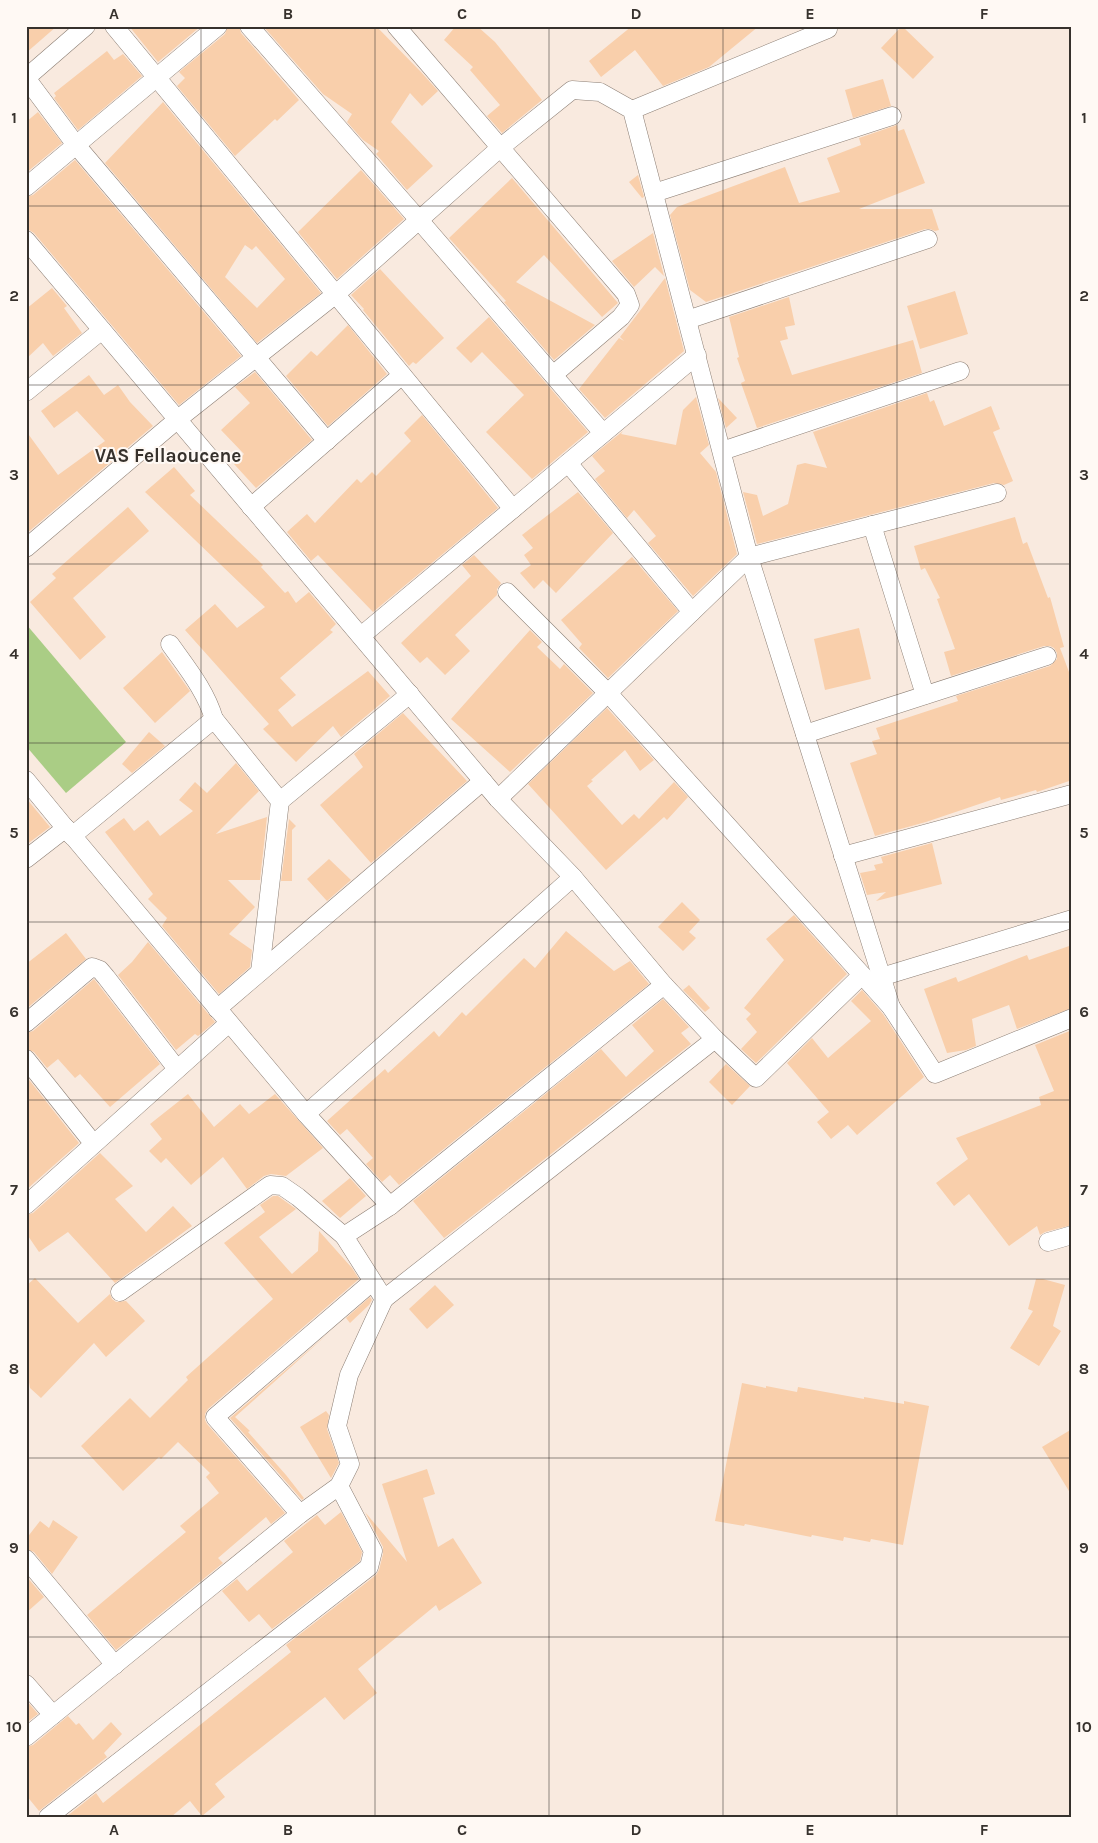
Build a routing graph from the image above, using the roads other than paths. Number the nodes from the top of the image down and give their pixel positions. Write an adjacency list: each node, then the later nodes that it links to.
1 (86, 26): 8 (street)
2 (114, 26): 7 (street)
3 (218, 26): 7 (street)
4 (249, 26): 15 (street)
5 (396, 26): 12 (street)
6 (828, 29): 9 (street)
7 (156, 77): 11 (street); 18 (street)
8 (26, 78): 11 (street)
9 (632, 110): 12 (street); 14 (street)
10 (892, 116): 14 (street)
11 (76, 145): 13 (street); 22 (street)
12 (501, 147): 15 (street); 25 (street)
13 (26, 186)
14 (654, 193): 19 (street)
15 (419, 220): 18 (street); 25 (street)
16 (928, 239): 19 (street)
17 (26, 240): 20 (street)
18 (336, 294): 22 (street); 24 (street)
19 (688, 320): 21 (street)
20 (102, 330): 26 (street); 27 (street)
21 (697, 355): 28 (street); 30 (street)
22 (257, 356): 27 (street); 29 (street)
23 (960, 371): 30 (street)
24 (402, 375): 29 (street); 34 (street)
25 (553, 375): 28 (street)
26 (26, 392)
27 (178, 419): 33 (street); 36 (street)
28 (603, 433): 31 (street)
29 (327, 441): 33 (street)
30 (722, 451): 37 (street)
31 (568, 462): 34 (street); 39 (street)
32 (997, 493): 35 (street)
33 (251, 507): 40 (street)
34 (513, 509): 40 (street)
35 (872, 525): 37 (street); 45 (street)
36 (26, 548)
37 (749, 557): 39 (street); 47 (street)
38 (507, 592): 43 (street)
39 (692, 612): 43 (street)
40 (361, 636): 44 (street)
41 (170, 644): 46 (street)
42 (1047, 656): 45 (street)
43 (608, 693): 51 (street); 59 (street)
44 (410, 694): 49 (street); 52 (street)
45 (925, 695): 47 (street)
46 (214, 720): 52 (street); 53 (street)
47 (805, 734): 54 (street)
48 (26, 780): 53 (street)
49 (483, 780): 51 (street); 58 (street)
50 (1072, 794): 54 (street)
51 (498, 798): 56 (street)
52 (280, 801): 58 (street)
53 (69, 832): 55 (street); 63 (street)
54 (843, 856): 60 (street)
55 (26, 859)
56 (574, 877): 61 (street); 70 (street)
57 (1072, 919): 60 (street)
58 (260, 972): 63 (street)
59 (862, 975): 62 (street); 67 (street)
60 (881, 978): 62 (street)
61 (664, 985): 67 (street); 73 (street)
62 (891, 1007): 64 (street)
63 (217, 1009): 66 (street)
64 (1072, 1018)
65 (26, 1023): 69 (street)
66 (229, 1023): 69 (street); 70 (street)
67 (715, 1039): 79 (street)
68 (26, 1059): 71 (street)
69 (177, 1069): 71 (street)
70 (306, 1114): 73 (street)
71 (93, 1143): 72 (street)
72 (26, 1204)
73 (390, 1206): 75 (street)
74 (1072, 1235): 76 (street)
75 (344, 1236): 77 (street); 78 (street)
76 (1048, 1242)
77 (372, 1282): 79 (street); 81 (street)
78 (120, 1292)
79 (384, 1299): 80 (street)
80 (338, 1486): 81 (street); 87 (street)
81 (300, 1514): 83 (street)
82 (26, 1559): 83 (street)
83 (115, 1665): 85 (street)
84 (26, 1684): 85 (street)
85 (53, 1715): 86 (street)
86 (26, 1737)
87 (48, 1817)

